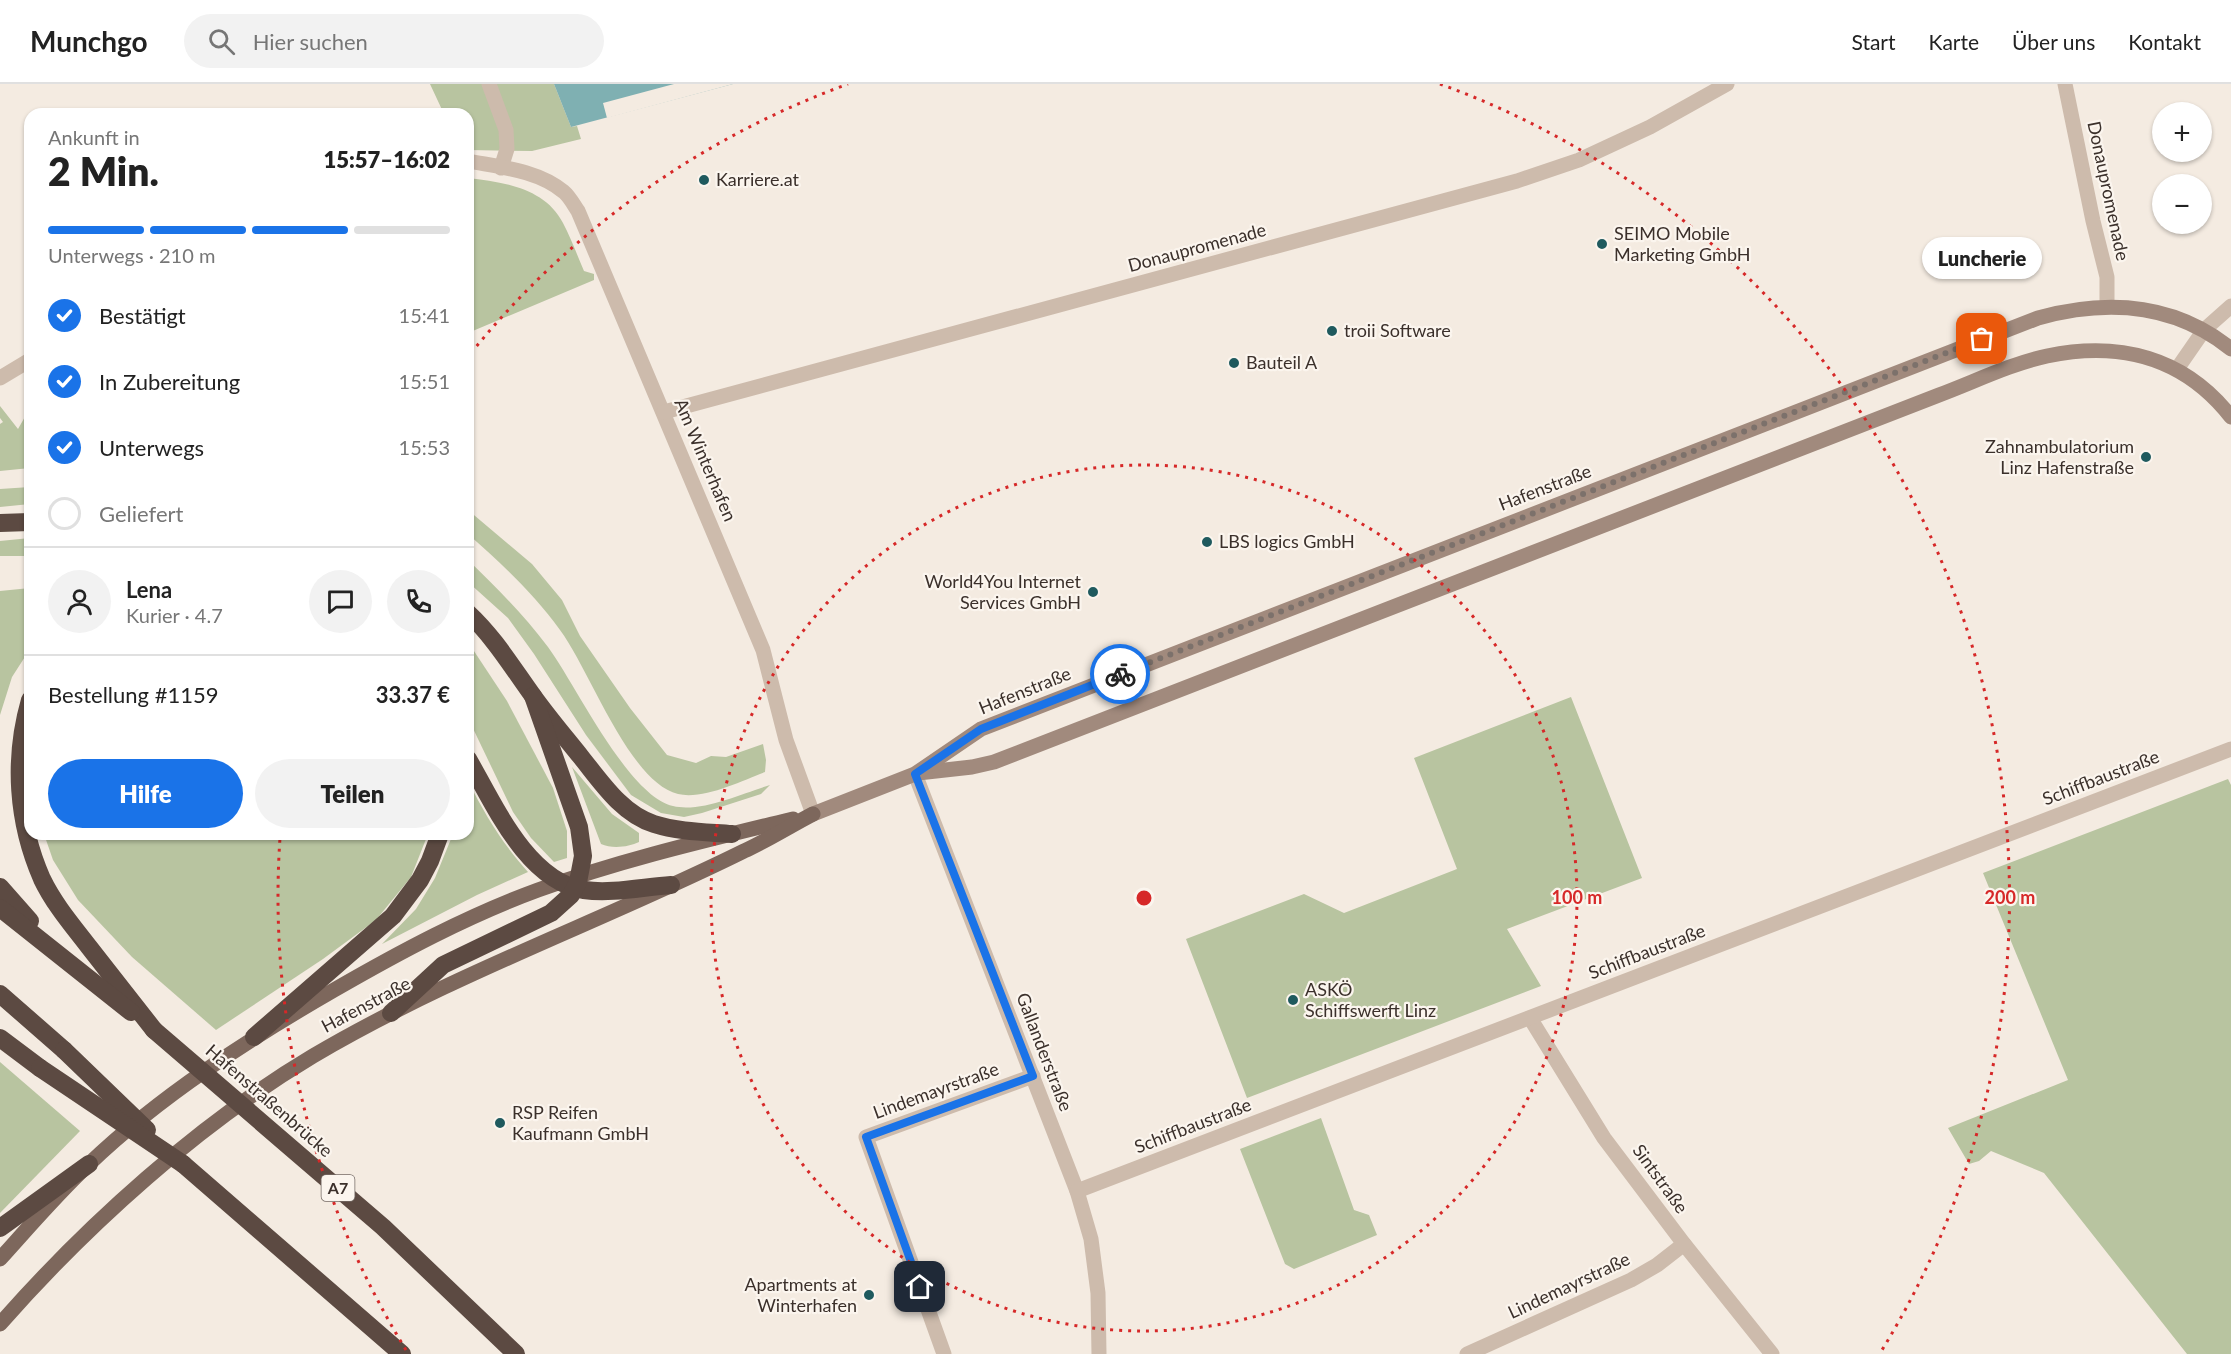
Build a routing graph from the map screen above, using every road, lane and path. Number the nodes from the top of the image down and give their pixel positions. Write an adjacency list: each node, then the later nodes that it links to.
1 (489, 84): 5 (street)
2 (1727, 84): 13 (street, Donaupromenade)
3 (2065, 84): 6 (street, Donaupromenade)
4 (474, 162): 5 (street, Am Winterhafen)
5 (501, 168): 13 (street, Am Winterhafen)
6 (2107, 306): 8 (main road, Hafenstraße); 22 (main road, Hafenstraße)
7 (2231, 306): 8 (street)
8 (2204, 330): 9 (main road, Hafenstraße); 11 (street)
9 (2231, 349)
10 (24, 364): 12 (street)
11 (2177, 369): 14 (main road, Hafenstraße); 22 (main road, Hafenstraße)
12 (0, 378)
13 (664, 412): 23 (street, Am Winterhafen)
14 (2231, 417)
15 (24, 522): 16 (highway)
16 (0, 524)
17 (474, 620): 18 (highway)
18 (533, 696): 25 (highway); 28 (highway)
19 (24, 722): 24 (highway)
20 (2231, 749): 36 (street, Schiffbaustraße)
21 (474, 770): 28 (highway)
22 (915, 774): 23 (main road, Hafenstraße); 39 (street, Gallanderstraße)
23 (813, 814): 25 (main road, Hafenstraße); 29 (main road, Hafenstraße)
24 (24, 820)
25 (732, 834): 28 (main road, Hafenstraße)
26 (30, 840): 34 (highway)
27 (438, 840): 37 (highway)
28 (572, 882): 29 (highway); 35 (highway); 37 (main road, Hafenstraße)
29 (671, 885): 35 (main road, Hafenstraße)
30 (0, 886): 32 (highway)
31 (0, 908): 32 (highway)
32 (59, 954): 34 (highway)
33 (0, 994): 41 (highway, bridge)
34 (126, 1003): 48 (highway, Hafenstraßenbrücke / A7, bridge)
35 (391, 1013): 46 (main road, Hafenstraße)
36 (1530, 1018): 42 (street, Schiffbaustraße); 44 (street, Sintstraße)
37 (254, 1037): 40 (main road, Hafenstraße)
38 (0, 1038): 41 (highway, bridge)
39 (1033, 1076): 42 (street, Gallanderstraße); 49 (street, Lindemayrstraße)
40 (89, 1164): 43 (highway); 45 (main road, Hafenstraße)
41 (183, 1164): 47 (highway)
42 (1077, 1191): 50 (street, Gallanderstraße)
43 (0, 1228)
44 (1684, 1244): 51 (street, Lindemayrstraße); 52 (street, Sintstraße)
45 (0, 1259)
46 (0, 1324)
47 (402, 1354)
48 (516, 1354)
49 (944, 1354)
50 (1100, 1354)
51 (1467, 1354)
52 (1772, 1354)

